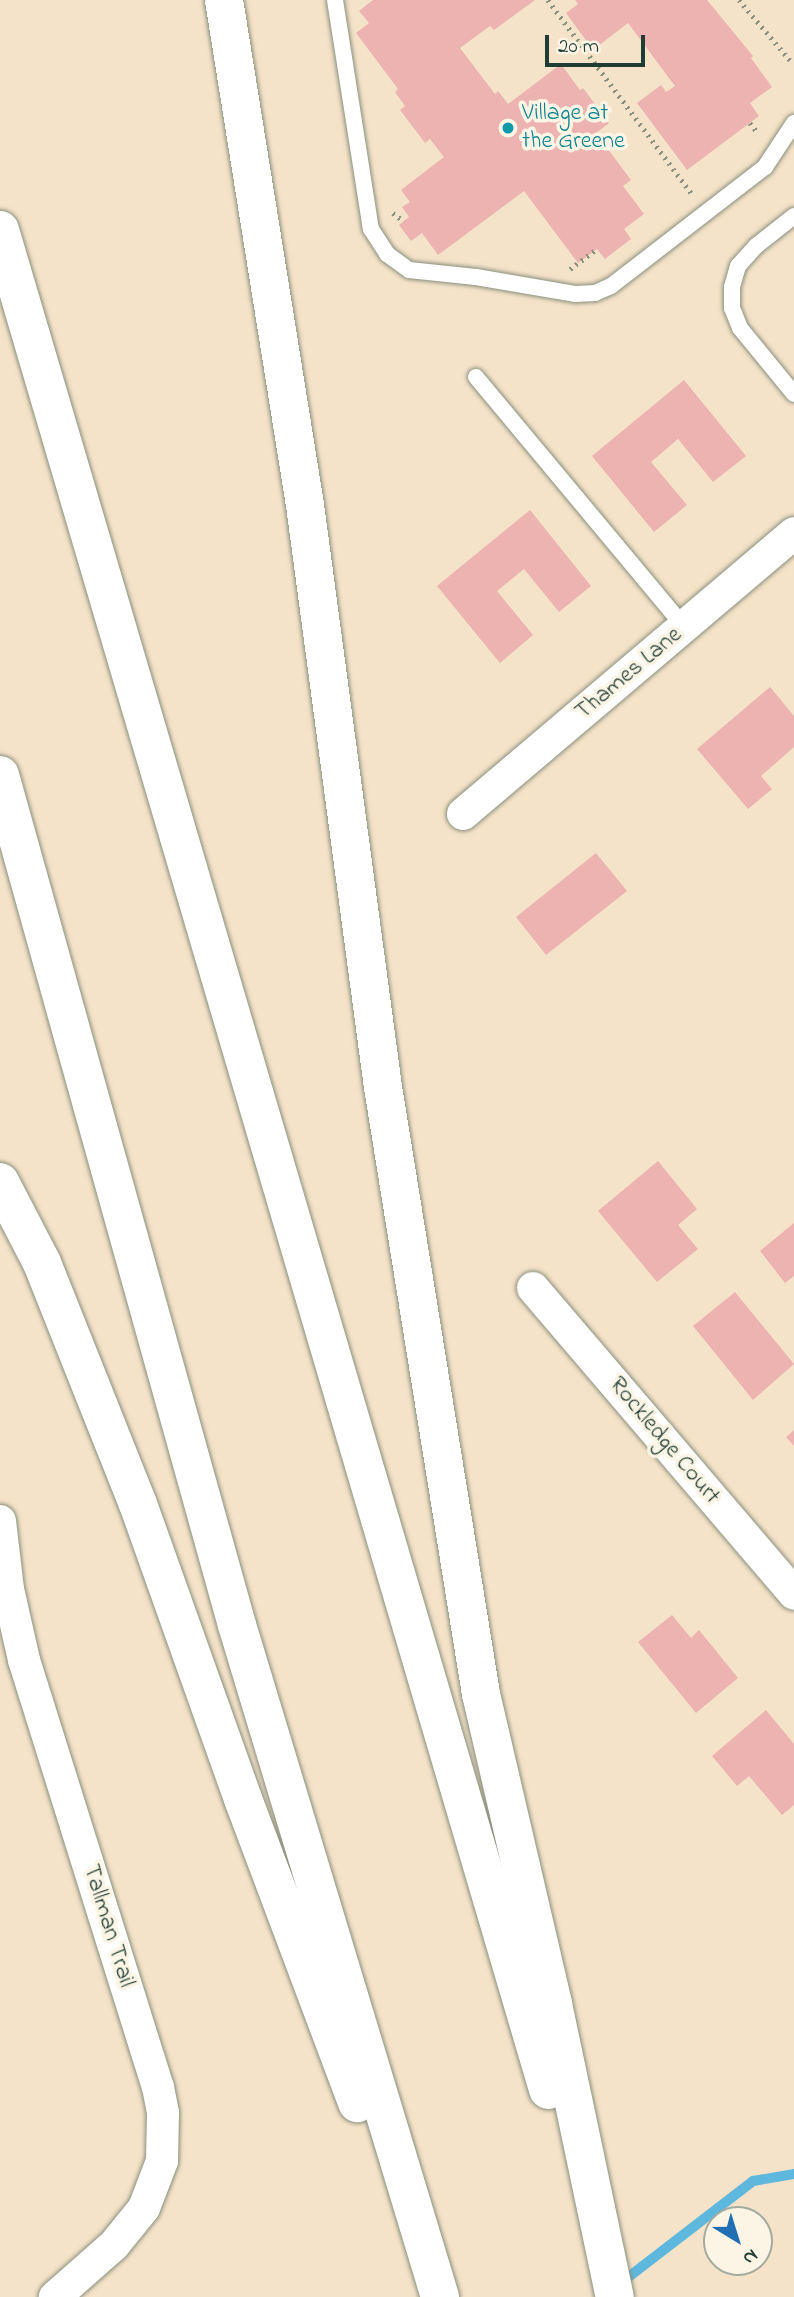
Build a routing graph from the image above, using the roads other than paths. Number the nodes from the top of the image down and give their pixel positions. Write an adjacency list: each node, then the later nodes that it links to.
1 (224, 0): 20 (highway)
2 (335, 0): 3 (lane)
3 (794, 123)
4 (794, 216): 7 (lane)
5 (0, 230): 19 (highway)
6 (476, 377): 9 (lane)
7 (794, 394)
8 (793, 537): 9 (street, Thames Lane)
9 (684, 627): 11 (street, Thames Lane)
10 (0, 775): 18 (highway)
11 (463, 814)
12 (0, 1182): 17 (highway)
13 (533, 1288): 15 (street, Rockledge Court)
14 (0, 1521): 16 (street, Tallman Trail)
15 (794, 1594)
16 (55, 2297)
17 (430, 2297)
18 (440, 2297)
19 (609, 2297)
20 (615, 2297)

